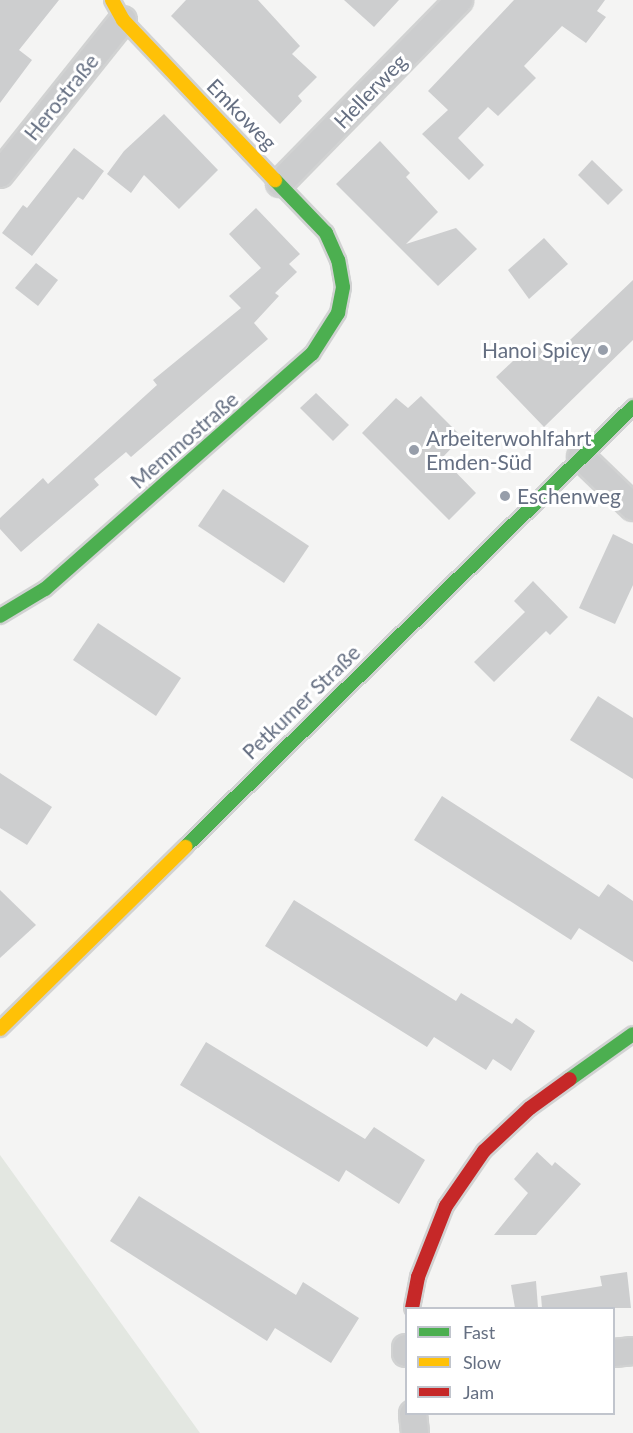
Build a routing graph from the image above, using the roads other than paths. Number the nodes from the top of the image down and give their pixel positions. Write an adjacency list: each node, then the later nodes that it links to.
1 (459, 0): 4 (street, Hellerweg)
2 (117, 10): 3 (street, Herostraße); 4 (street, Emkoweg)
3 (0, 174)
4 (280, 183): 5 (street, Emkoweg)
5 (338, 260): 9 (street, Memmostraße)
6 (633, 407): 7 (street, Petkumer Straße)
7 (581, 458): 8 (street); 10 (street, Petkumer Straße)
8 (633, 507)
9 (0, 616)
10 (0, 1029)
11 (633, 1034): 12 (street)
12 (412, 1307)
13 (633, 1351): 14 (street)
14 (615, 1353)
15 (412, 1415): 16 (street)
16 (415, 1433)

